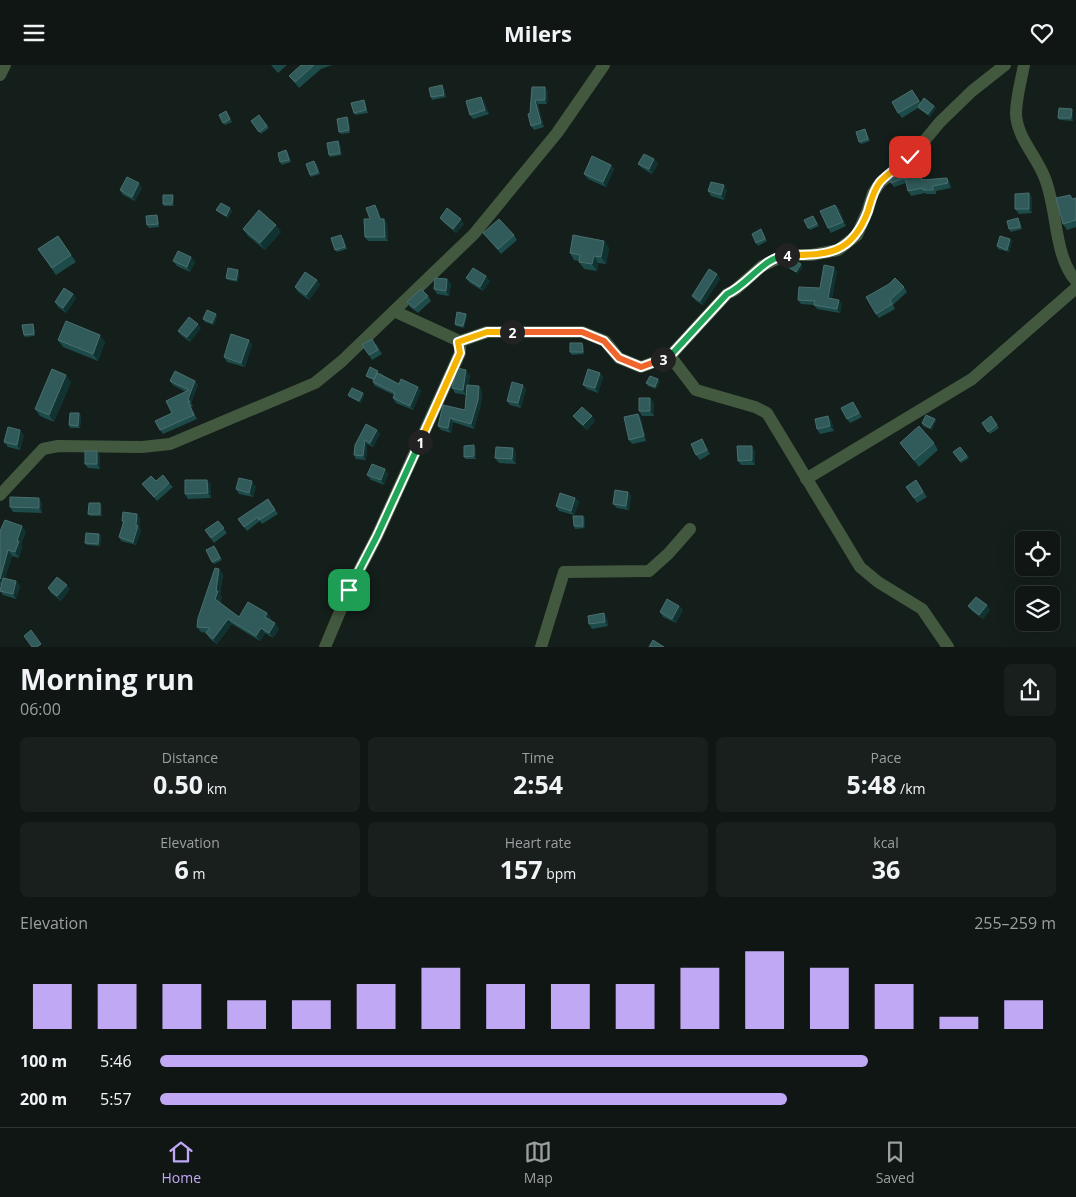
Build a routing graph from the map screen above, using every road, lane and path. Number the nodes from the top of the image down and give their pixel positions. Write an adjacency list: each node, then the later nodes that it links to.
1 (5, 65): 5 (street)
2 (604, 65): 8 (street)
3 (1005, 65): 10 (street)
4 (1024, 65): 6 (street)
5 (0, 75)
6 (1076, 281)
7 (1076, 288): 11 (street)
8 (394, 311): 9 (street); 12 (street)
9 (458, 342): 10 (street); 14 (street)
10 (670, 356): 11 (street)
11 (806, 479): 16 (street)
12 (0, 495)
13 (690, 529): 15 (street)
14 (325, 647)
15 (541, 647)
16 (948, 647)

